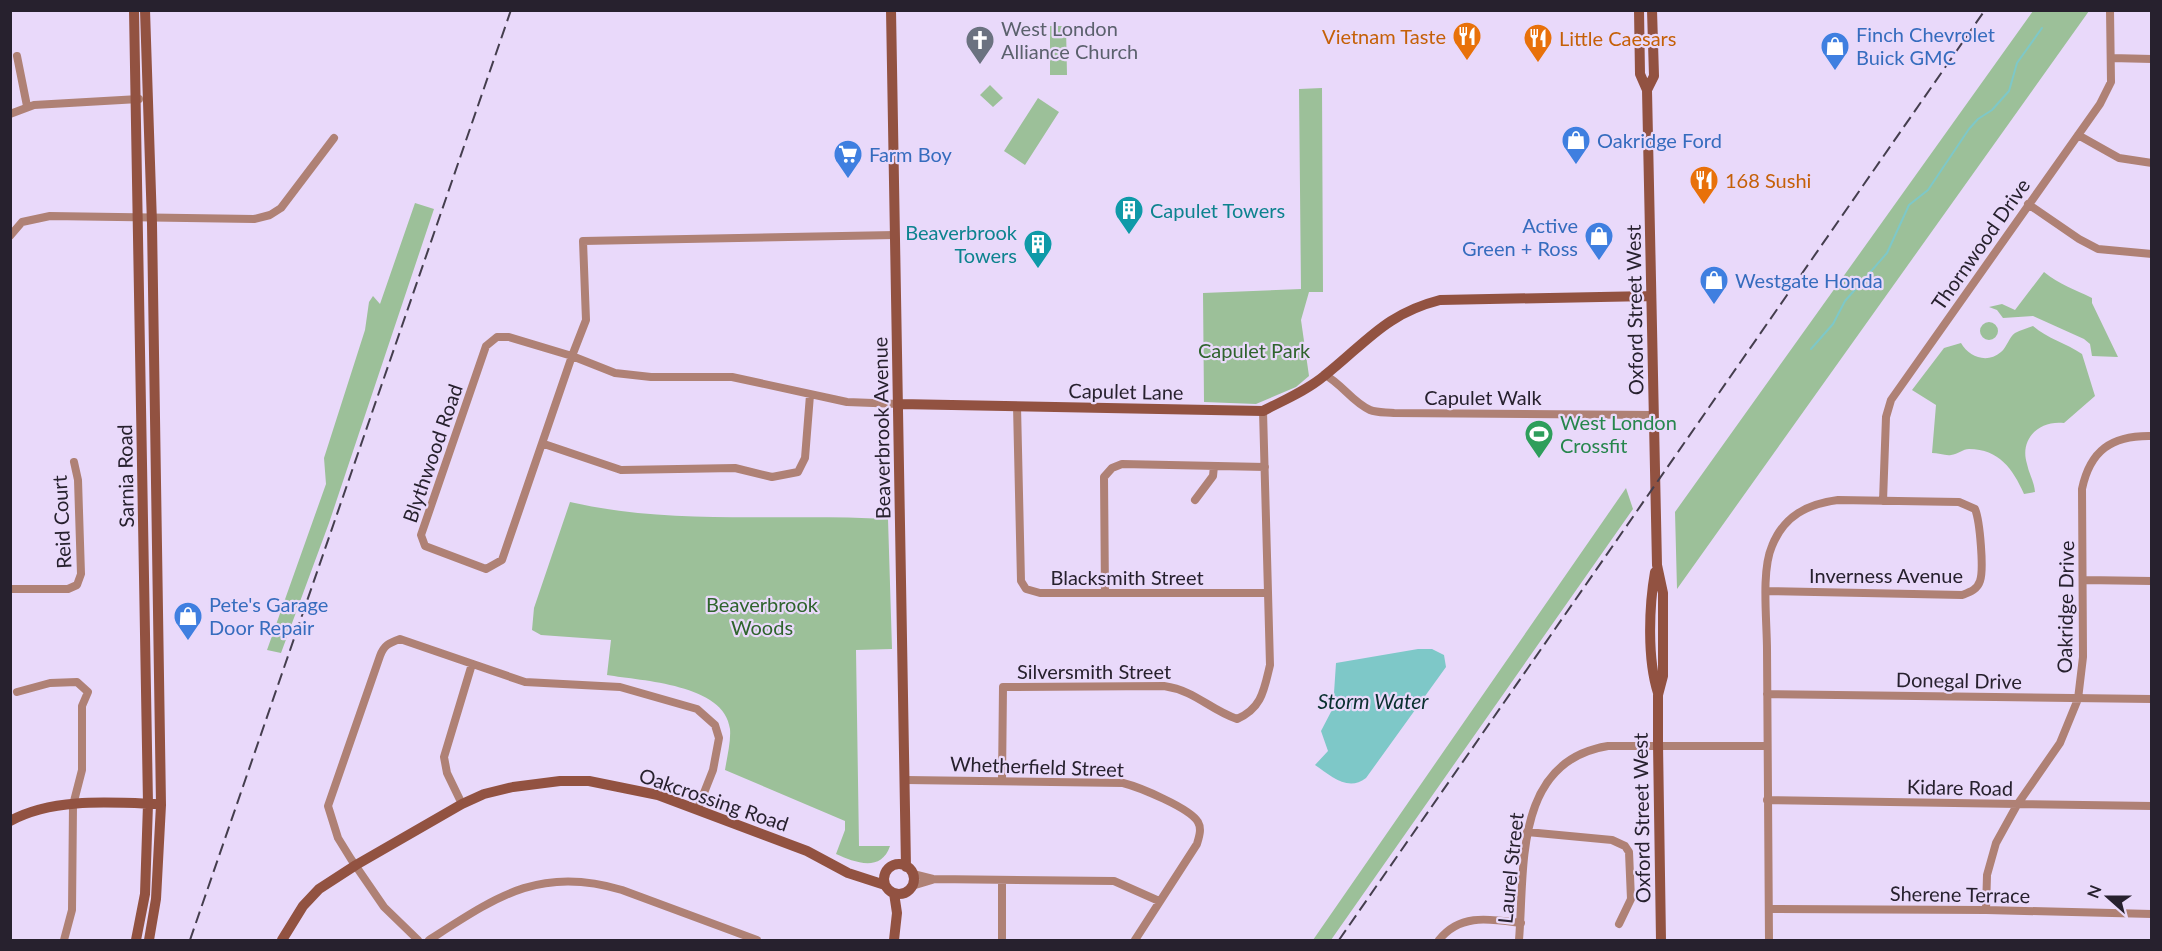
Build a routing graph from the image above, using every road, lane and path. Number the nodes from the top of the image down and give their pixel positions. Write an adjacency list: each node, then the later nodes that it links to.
1 (134, 10): 12 (main road, Sarnia Road)
2 (145, 10): 11 (main road, Sarnia Road)
3 (891, 10): 21 (main road, Beaverbrook Avenue)
4 (1639, 10): 10 (main road, Oxford Street West)
5 (1652, 10): 10 (main road, Oxford Street West)
6 (2110, 10): 8 (street, Thornwood Drive)
7 (17, 56): 13 (street)
8 (2110, 58): 9 (street); 15 (street, Thornwood Drive)
9 (2151, 59)
10 (1647, 90): 24 (main road, Oxford Street West)
11 (149, 98): 12 (street); 20 (main road, Sarnia Road)
12 (136, 99): 13 (street); 19 (main road, Sarnia Road)
13 (27, 106): 14 (street)
14 (10, 114)
15 (2078, 135): 17 (street); 18 (street, Thornwood Drive)
16 (334, 138): 20 (street)
17 (2151, 163)
18 (2028, 204): 23 (street); 38 (street, Thornwood Drive)
19 (138, 218): 20 (street); 22 (street); 55 (main road, Sarnia Road)
20 (151, 218): 59 (main road, Sarnia Road)
21 (895, 235): 25 (street, Blythwood Road); 28 (main road, Beaverbrook Avenue)
22 (10, 236)
23 (2151, 254)
24 (1651, 296): 26 (main road, Capulet Lane); 31 (main road, Oxford Street West)
25 (572, 356): 27 (street, Capulet Lane); 33 (street, Blythwood Road); 33 (street, Blythwood Road)
26 (1325, 375): 30 (main road, Capulet Lane); 31 (street, Capulet Walk)
27 (810, 394): 28 (street, Capulet Lane); 33 (street)
28 (899, 404): 29 (main road, Capulet Lane); 52 (main road, Beaverbrook Avenue)
29 (1017, 406): 30 (main road, Capulet Lane); 43 (street, Blacksmith Street)
30 (1263, 411): 36 (street, Silversmith Street)
31 (1654, 415): 50 (main road, Oxford Street West)
32 (2151, 436): 39 (street, Oakridge Drive)
33 (544, 444)
34 (74, 462): 41 (street, Reid Court)
35 (1214, 466): 36 (street); 37 (street); 43 (street)
36 (1265, 467): 44 (street, Silversmith Street)
37 (1195, 500)
38 (1883, 501): 42 (street, Inverness Avenue); 42 (street, Inverness Avenue)
39 (2083, 580): 40 (street); 48 (street, Oakridge Drive)
40 (2151, 581)
41 (10, 590)
42 (1767, 591): 47 (street, Inverness Avenue)
43 (1105, 593): 44 (street, Blacksmith Street)
44 (1268, 593): 53 (street, Silversmith Street)
45 (472, 664): 56 (street); 61 (street); 65 (street)
46 (17, 692): 58 (street)
47 (1767, 694): 48 (street, Donegal Drive); 51 (street, Inverness Avenue)
48 (2078, 699): 49 (street, Donegal Drive); 57 (street, Oakridge Drive)
49 (2151, 699)
50 (1658, 744): 51 (street, Laurel Street); 63 (street, Laurel Street); 92 (main road, Oxford Street West)
51 (1767, 746): 54 (street, Inverness Avenue)
52 (906, 780): 53 (street, Whetherfield Street); 64 (main road, Beaverbrook Avenue)
53 (1002, 781): 74 (street, Whetherfield Street)
54 (1767, 800): 57 (street, Kidare Road); 75 (street, Inverness Avenue)
55 (148, 804): 58 (main road); 59 (main road); 81 (main road, Sarnia Road)
56 (462, 804): 61 (main road, Oakcrossing Road); 65 (main road, Oakcrossing Road)
57 (2017, 804): 60 (street, Kidare Road); 76 (street, Oakridge Drive)
58 (73, 805): 62 (main road); 80 (street)
59 (161, 805): 82 (main road, Sarnia Road)
60 (2151, 806)
61 (698, 808): 68 (main road, Oakcrossing Road)
62 (10, 821)
63 (1527, 832): 78 (street, Laurel Street); 79 (street)
64 (904, 844): 66 (main road, Beaverbrook Avenue); 67 (main road, Beaverbrook Avenue)
65 (356, 865): 83 (main road, Oakcrossing Road); 84 (street)
66 (891, 868): 67 (main road); 68 (main road); 71 (main road)
67 (909, 870): 69 (street); 72 (main road)
68 (857, 876): 71 (main road, Oakcrossing Road)
69 (933, 879): 70 (street); 72 (street)
70 (1002, 880): 74 (street); 88 (street)
71 (885, 885): 73 (main road)
72 (912, 886): 73 (main road)
73 (898, 894): 87 (main road)
74 (1159, 901): 89 (street, Whetherfield Street)
75 (1768, 909): 76 (street, Sherene Terrace); 93 (street, Inverness Avenue)
76 (1986, 910): 77 (street, Sherene Terrace)
77 (2151, 914)
78 (1521, 923): 90 (street); 91 (street, Laurel Street)
79 (1618, 924)
80 (64, 940)
81 (136, 940)
82 (149, 940)
83 (282, 940)
84 (418, 940)
85 (429, 940): 86 (street)
86 (757, 940)
87 (894, 940)
88 (1002, 940)
89 (1135, 940)
90 (1439, 940)
91 (1519, 940)
92 (1661, 940)
93 (1768, 940)

